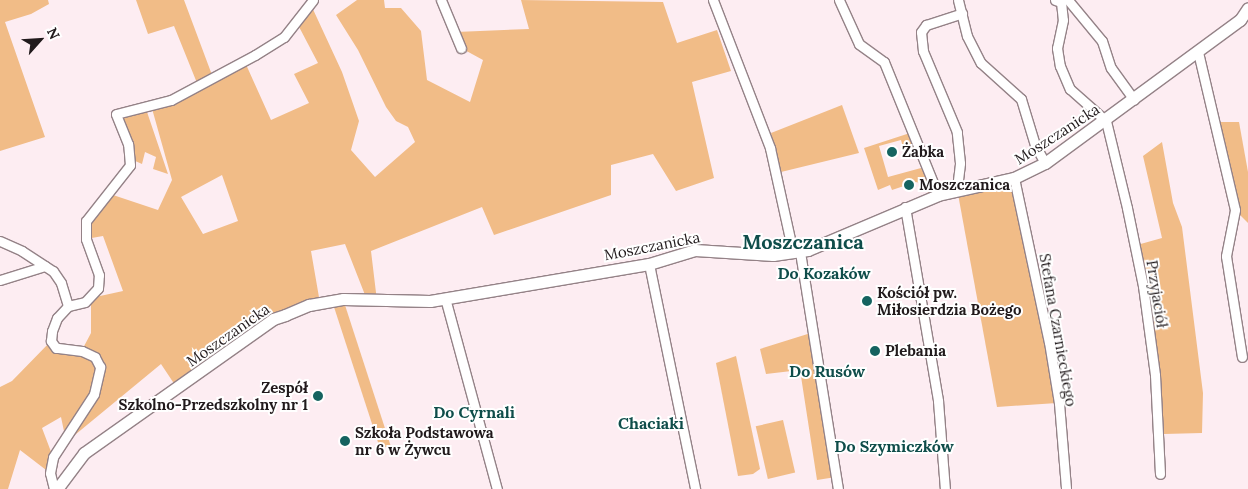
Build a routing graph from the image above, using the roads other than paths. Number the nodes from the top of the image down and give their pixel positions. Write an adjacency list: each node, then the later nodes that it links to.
1 (441, 0): 9 (street)
2 (713, 0): 19 (street)
3 (839, 0): 16 (street)
4 (958, 0): 8 (street)
5 (1063, 1): 11 (street); 12 (street)
6 (312, 2): 24 (street)
7 (1248, 8): 10 (street, Moszczanicka)
8 (962, 12): 13 (street); 15 (street)
9 (461, 48)
10 (1198, 52): 11 (street, Moszczanicka); 25 (street)
11 (1134, 100): 12 (street, Moszczanicka)
12 (1106, 121): 13 (street, Moszczanicka); 26 (street, Przyjaciół)
13 (1045, 163): 14 (street, Moszczanicka)
14 (1014, 178): 15 (street, Moszczanicka); 32 (street, Stefana Czarnieckiego)
15 (957, 188): 16 (street, Moszczanicka)
16 (938, 195): 17 (street, Moszczanicka)
17 (905, 207): 19 (street, Moszczanicka); 31 (street)
18 (0, 242): 21 (street)
19 (796, 252): 20 (street, Moszczanicka); 30 (street)
20 (649, 264): 23 (street, Moszczanicka); 29 (street)
21 (45, 266): 22 (street); 24 (street)
22 (0, 280)
23 (445, 298): 27 (street, Moszczanicka); 28 (street)
24 (68, 306): 27 (street)
25 (1242, 357)
26 (1160, 474)
27 (55, 489)
28 (497, 489)
29 (695, 489)
30 (838, 489)
31 (945, 489)
32 (1066, 489)

